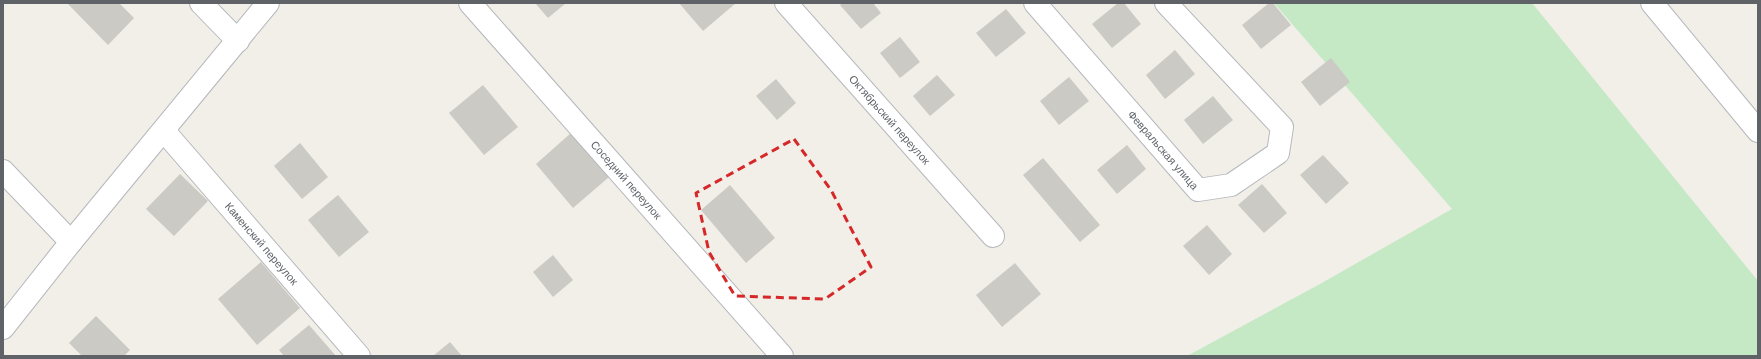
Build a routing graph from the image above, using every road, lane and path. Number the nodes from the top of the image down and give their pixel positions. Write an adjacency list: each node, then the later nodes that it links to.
1 (201, 3): 8 (street)
2 (268, 3): 8 (street)
3 (470, 3): 16 (street, Соседний переулок)
4 (786, 3): 12 (street, Октябрьский переулок)
5 (1035, 3): 6 (street, Февральская улица)
6 (1166, 3)
7 (1652, 3): 10 (street)
8 (238, 41): 9 (street)
9 (164, 131): 13 (street); 15 (street, Каменский переулок)
10 (1758, 131)
11 (3, 171): 13 (street)
12 (993, 236)
13 (71, 242): 14 (street)
14 (3, 328)
15 (359, 356)
16 (782, 356)

